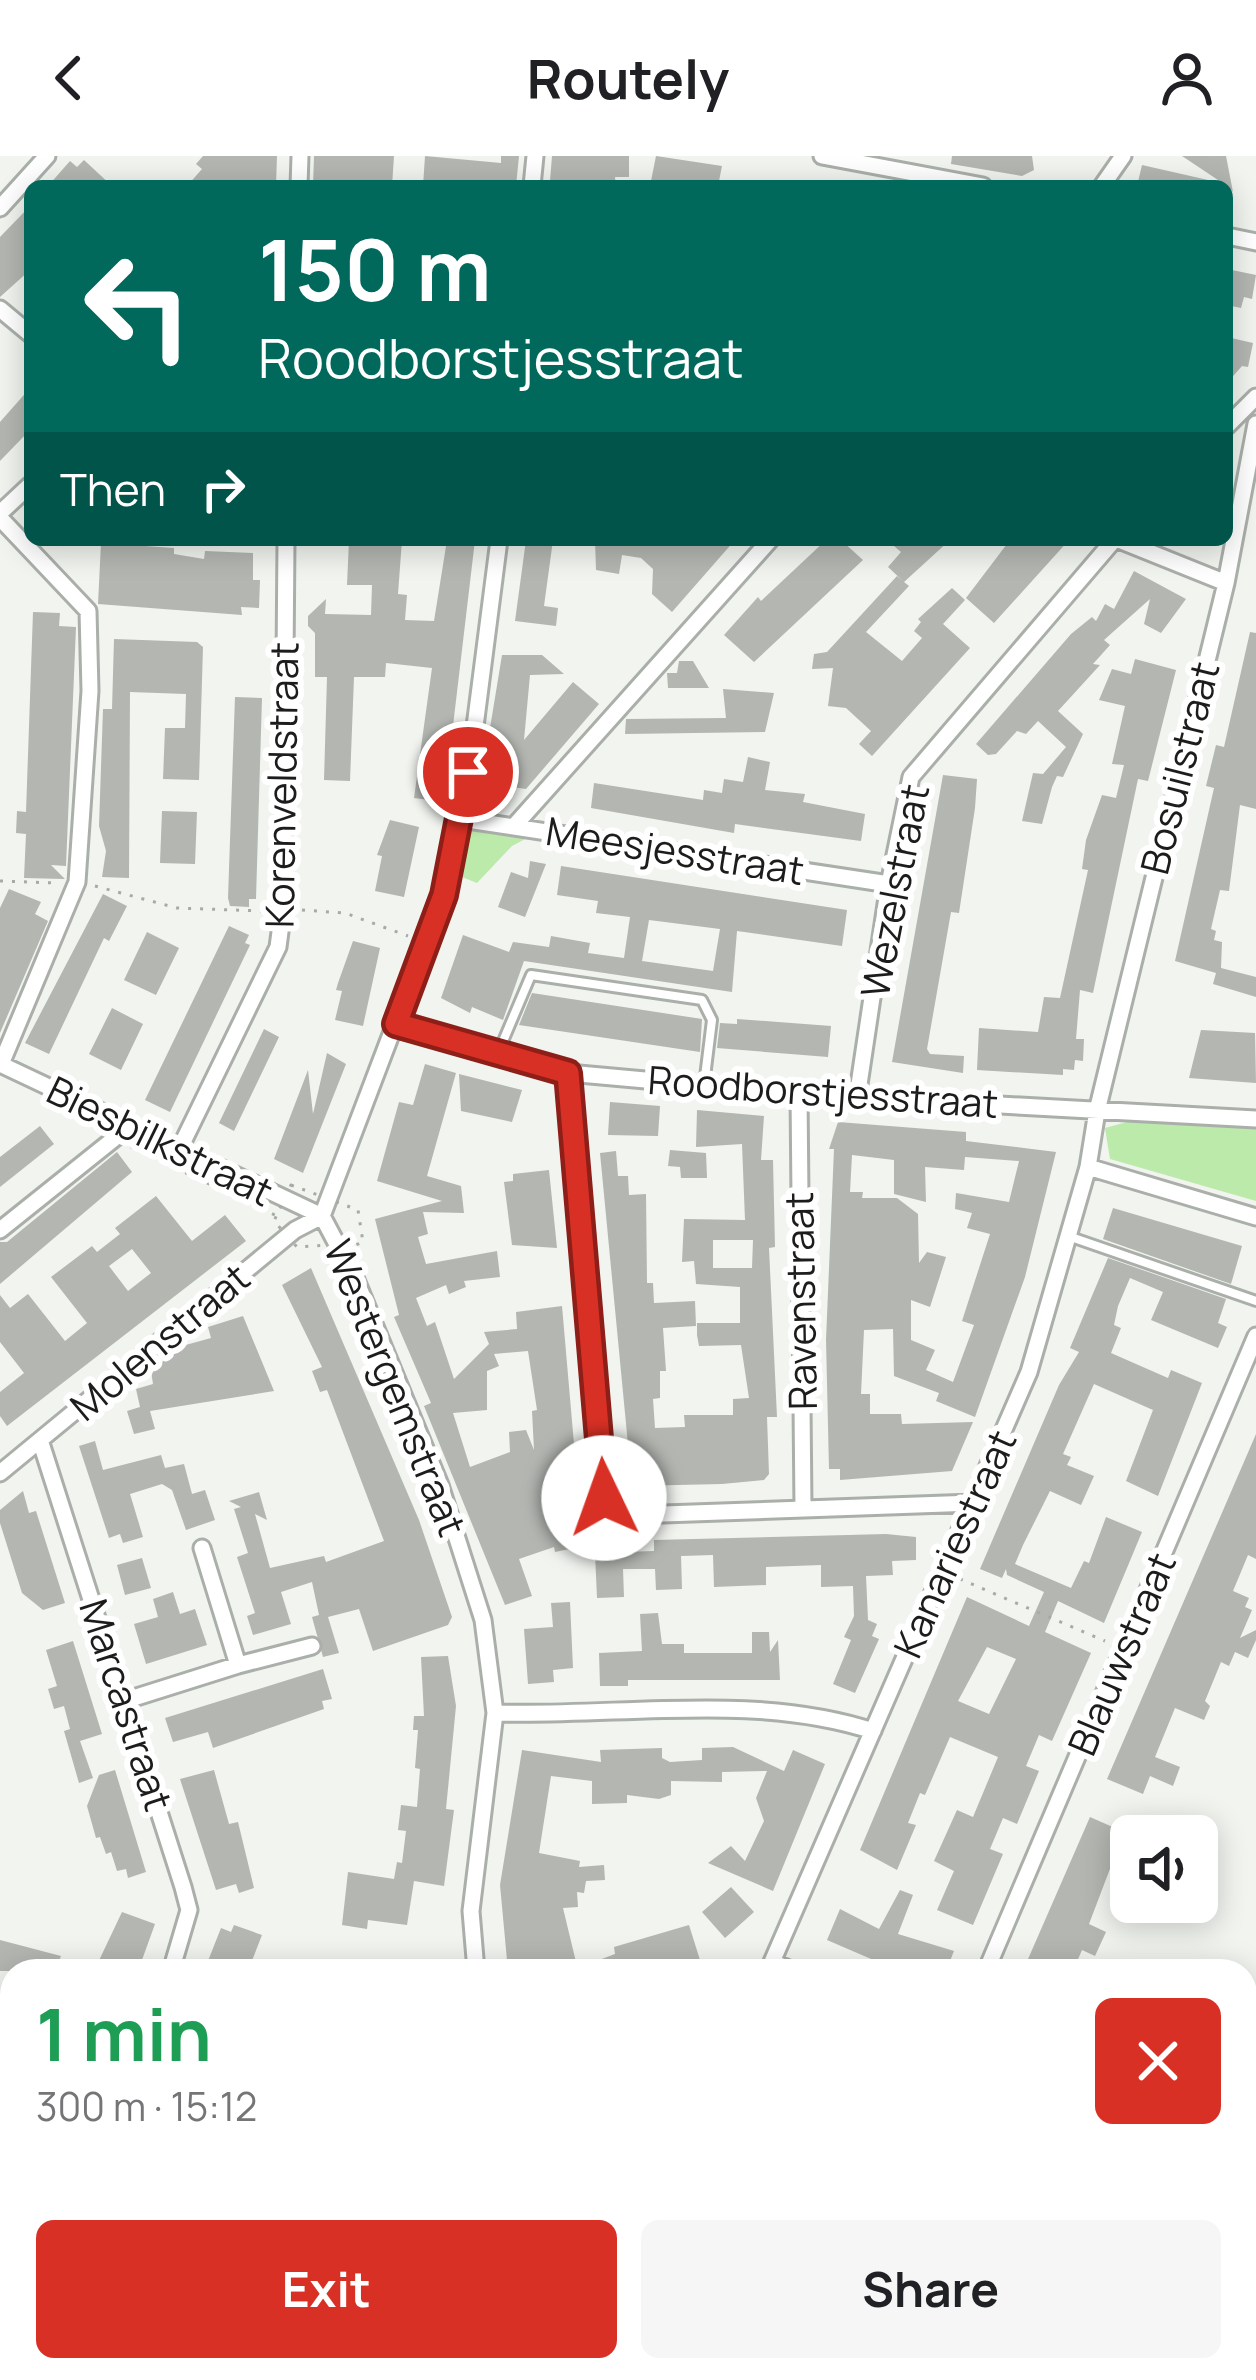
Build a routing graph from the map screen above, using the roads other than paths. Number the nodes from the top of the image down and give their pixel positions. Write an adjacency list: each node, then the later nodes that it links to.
1 (46, 156): 3 (street)
2 (822, 156): 4 (street)
3 (25, 180)
4 (951, 180)
5 (24, 181): 6 (street)
6 (0, 208)
7 (0, 309): 8 (street)
8 (24, 329)
9 (1256, 397): 10 (street)
10 (1233, 420)
11 (1256, 424): 22 (street, Bosuilstraat)
12 (23, 490): 13 (street)
13 (0, 516): 14 (street)
14 (24, 542)
15 (28, 546): 29 (street)
16 (286, 546): 37 (street, Korenveldstraat)
17 (498, 546): 24 (street, Westergemstraat)
18 (765, 546): 25 (street)
19 (1112, 546): 26 (street, Wezelstraat)
20 (1132, 546): 23 (street)
21 (1233, 546): 23 (street, Bosuilstraat)
22 (1233, 546)
23 (1226, 583): 34 (street, Bosuilstraat)
24 (461, 819): 25 (street, Meesjesstraat); 27 (street, Westergemstraat)
25 (515, 825): 26 (street, Meesjesstraat)
26 (889, 884): 33 (street, Wezelstraat)
27 (396, 1024): 28 (street, Roodborstjesstraat); 39 (street, Westergemstraat)
28 (498, 1054): 30 (street, Roodborstjesstraat); 31 (lane)
29 (0, 1064): 36 (street, Biesbilkstraat)
30 (568, 1073): 31 (street, Roodborstjesstraat); 48 (street)
31 (704, 1085): 32 (street, Roodborstjesstraat)
32 (799, 1094): 33 (street, Roodborstjesstraat); 48 (street, Ravenstraat)
33 (857, 1098): 34 (street, Roodborstjesstraat)
34 (1096, 1111): 35 (street, Roodborstjesstraat); 38 (street, Kanariestraat)
35 (1256, 1119)
36 (130, 1126): 37 (street, Biesbilkstraat); 41 (street)
37 (179, 1150): 39 (street, Biesbilkstraat)
38 (1088, 1167): 40 (street); 42 (street, Kanariestraat)
39 (322, 1216): 45 (street, Molenstraat); 53 (street, Westergemstraat)
40 (1256, 1216)
41 (0, 1230)
42 (1069, 1236): 43 (lane); 47 (street, Kanariestraat)
43 (1256, 1301)
44 (1256, 1336): 58 (street, Blauwstraat)
45 (40, 1440): 46 (street, Molenstraat); 52 (street, Marcastraat)
46 (0, 1473)
47 (974, 1503): 48 (street); 54 (street, Kanariestraat)
48 (803, 1508)
49 (202, 1548): 51 (street)
50 (312, 1646): 51 (street)
51 (238, 1665): 52 (street)
52 (127, 1700): 55 (street, Marcastraat)
53 (496, 1713): 54 (street); 56 (street, Westergemstraat)
54 (873, 1731): 57 (street, Kanariestraat)
55 (175, 1959)
56 (475, 1959)
57 (768, 1959)
58 (991, 1959)

